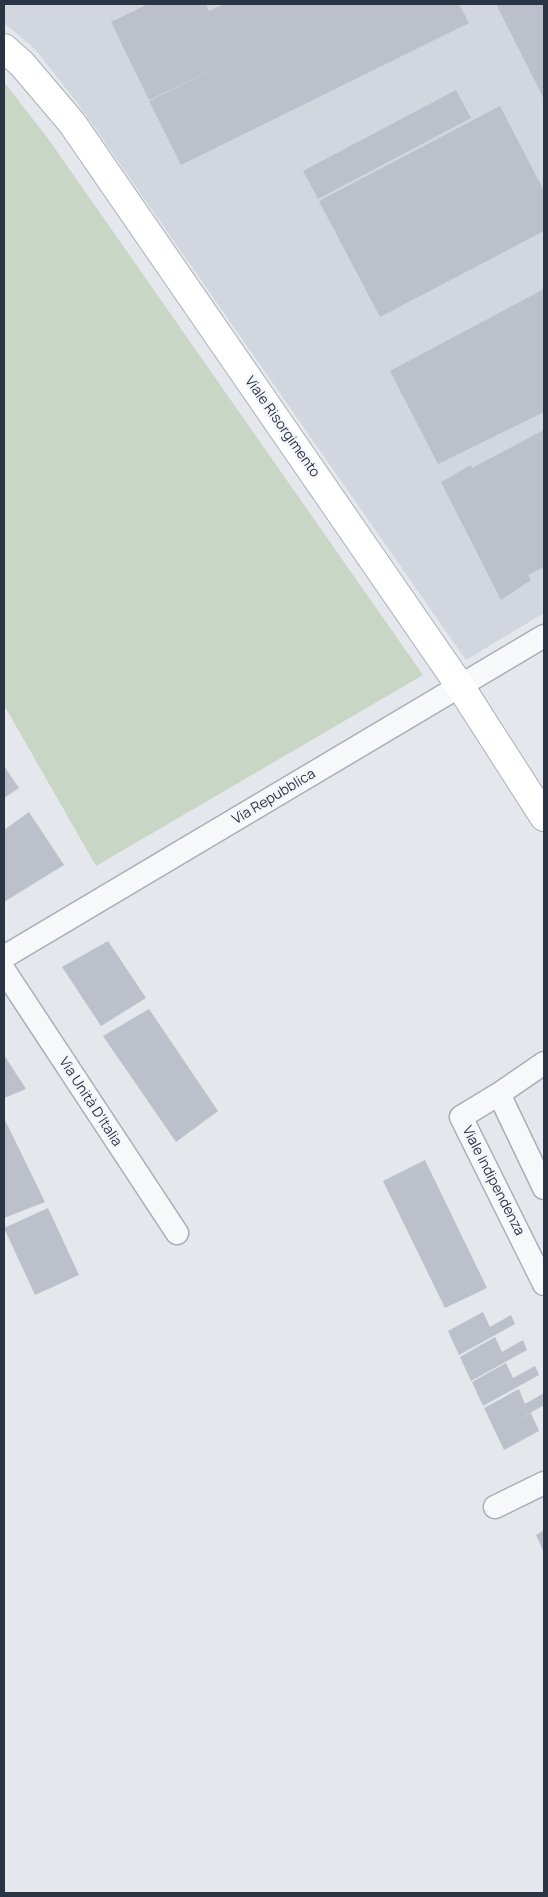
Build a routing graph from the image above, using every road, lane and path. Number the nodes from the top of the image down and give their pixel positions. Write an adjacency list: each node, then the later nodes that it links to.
1 (4, 48): 3 (street, Viale Risorgimento)
2 (544, 636): 3 (street, Via Repubblica)
3 (460, 686): 4 (street, Viale Risorgimento); 5 (street, Via Repubblica)
4 (544, 817)
5 (4, 957)
6 (4, 970): 10 (street, Via Unità D'Italia)
7 (544, 1063): 8 (street, Viale Indipendenza)
8 (499, 1094): 9 (street); 11 (street, Viale Indipendenza)
9 (544, 1188)
10 (177, 1233)
11 (544, 1284)
12 (544, 1483): 13 (street)
13 (495, 1507)

